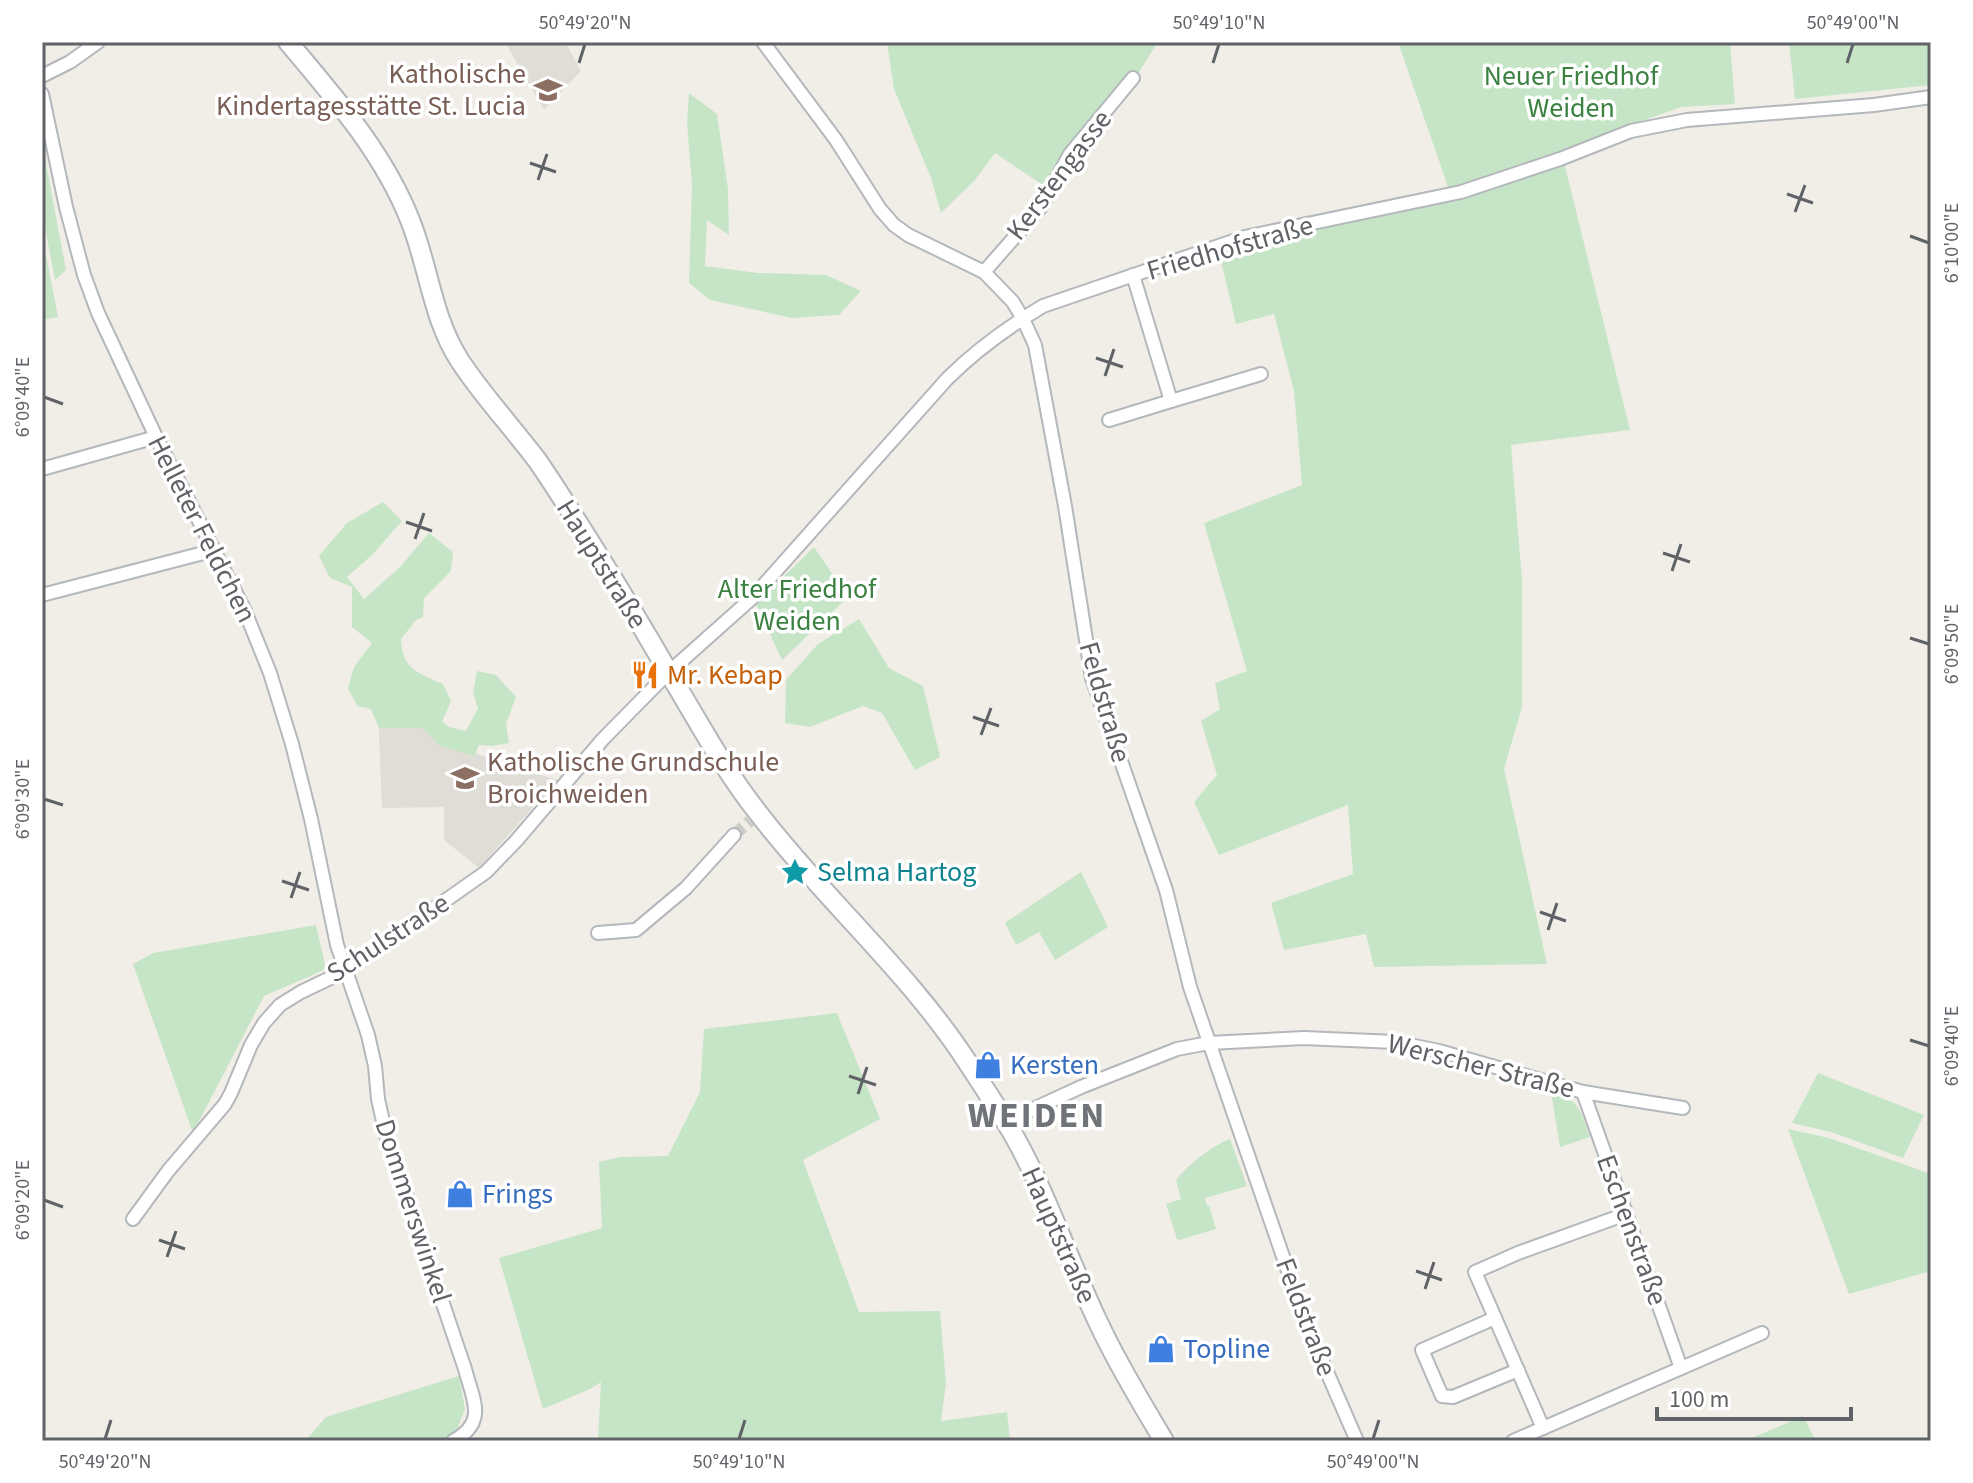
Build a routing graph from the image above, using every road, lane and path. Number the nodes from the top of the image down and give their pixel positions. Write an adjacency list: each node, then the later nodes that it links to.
1 (98, 42): 4 (street)
2 (288, 42): 18 (main road, Hauptstraße)
3 (763, 42): 8 (street, Feldstraße)
4 (42, 76)
5 (1133, 78): 8 (street, Kerstengasse)
6 (42, 94): 14 (street, Helleter Feldchen)
7 (1931, 97): 9 (street, Friedhofstraße)
8 (984, 272): 10 (street, Feldstraße)
9 (1133, 275): 10 (street, Friedhofstraße); 12 (street)
10 (1023, 319): 18 (street, Friedhofstraße); 22 (street, Feldstraße)
11 (1261, 374): 12 (street)
12 (1171, 401): 13 (street)
13 (1109, 420)
14 (156, 437): 15 (street); 16 (street, Helleter Feldchen)
15 (42, 469)
16 (215, 550): 17 (street); 21 (street, Helleter Feldchen)
17 (42, 595)
18 (669, 672): 21 (street, Schulstraße); 25 (main road, Hauptstraße)
19 (734, 835): 20 (street)
20 (598, 933)
21 (345, 971): 27 (street, Schulstraße); 33 (street, Dommerswinkel)
22 (1209, 1043): 23 (street, Werscher Straße); 25 (street, Werscher Straße); 35 (street, Feldstraße)
23 (1583, 1092): 24 (street, Werscher Straße); 26 (street, Eschenstraße)
24 (1683, 1108)
25 (1005, 1122): 34 (main road, Hauptstraße)
26 (1626, 1214): 28 (street); 30 (street, Eschenstraße)
27 (133, 1219)
28 (1495, 1318): 31 (street); 31 (street)
29 (1762, 1333): 30 (street)
30 (1681, 1368): 32 (street)
31 (1518, 1370): 32 (street)
32 (1543, 1428): 36 (street)
33 (453, 1441)
34 (1164, 1441)
35 (1357, 1441)
36 (1513, 1441)

